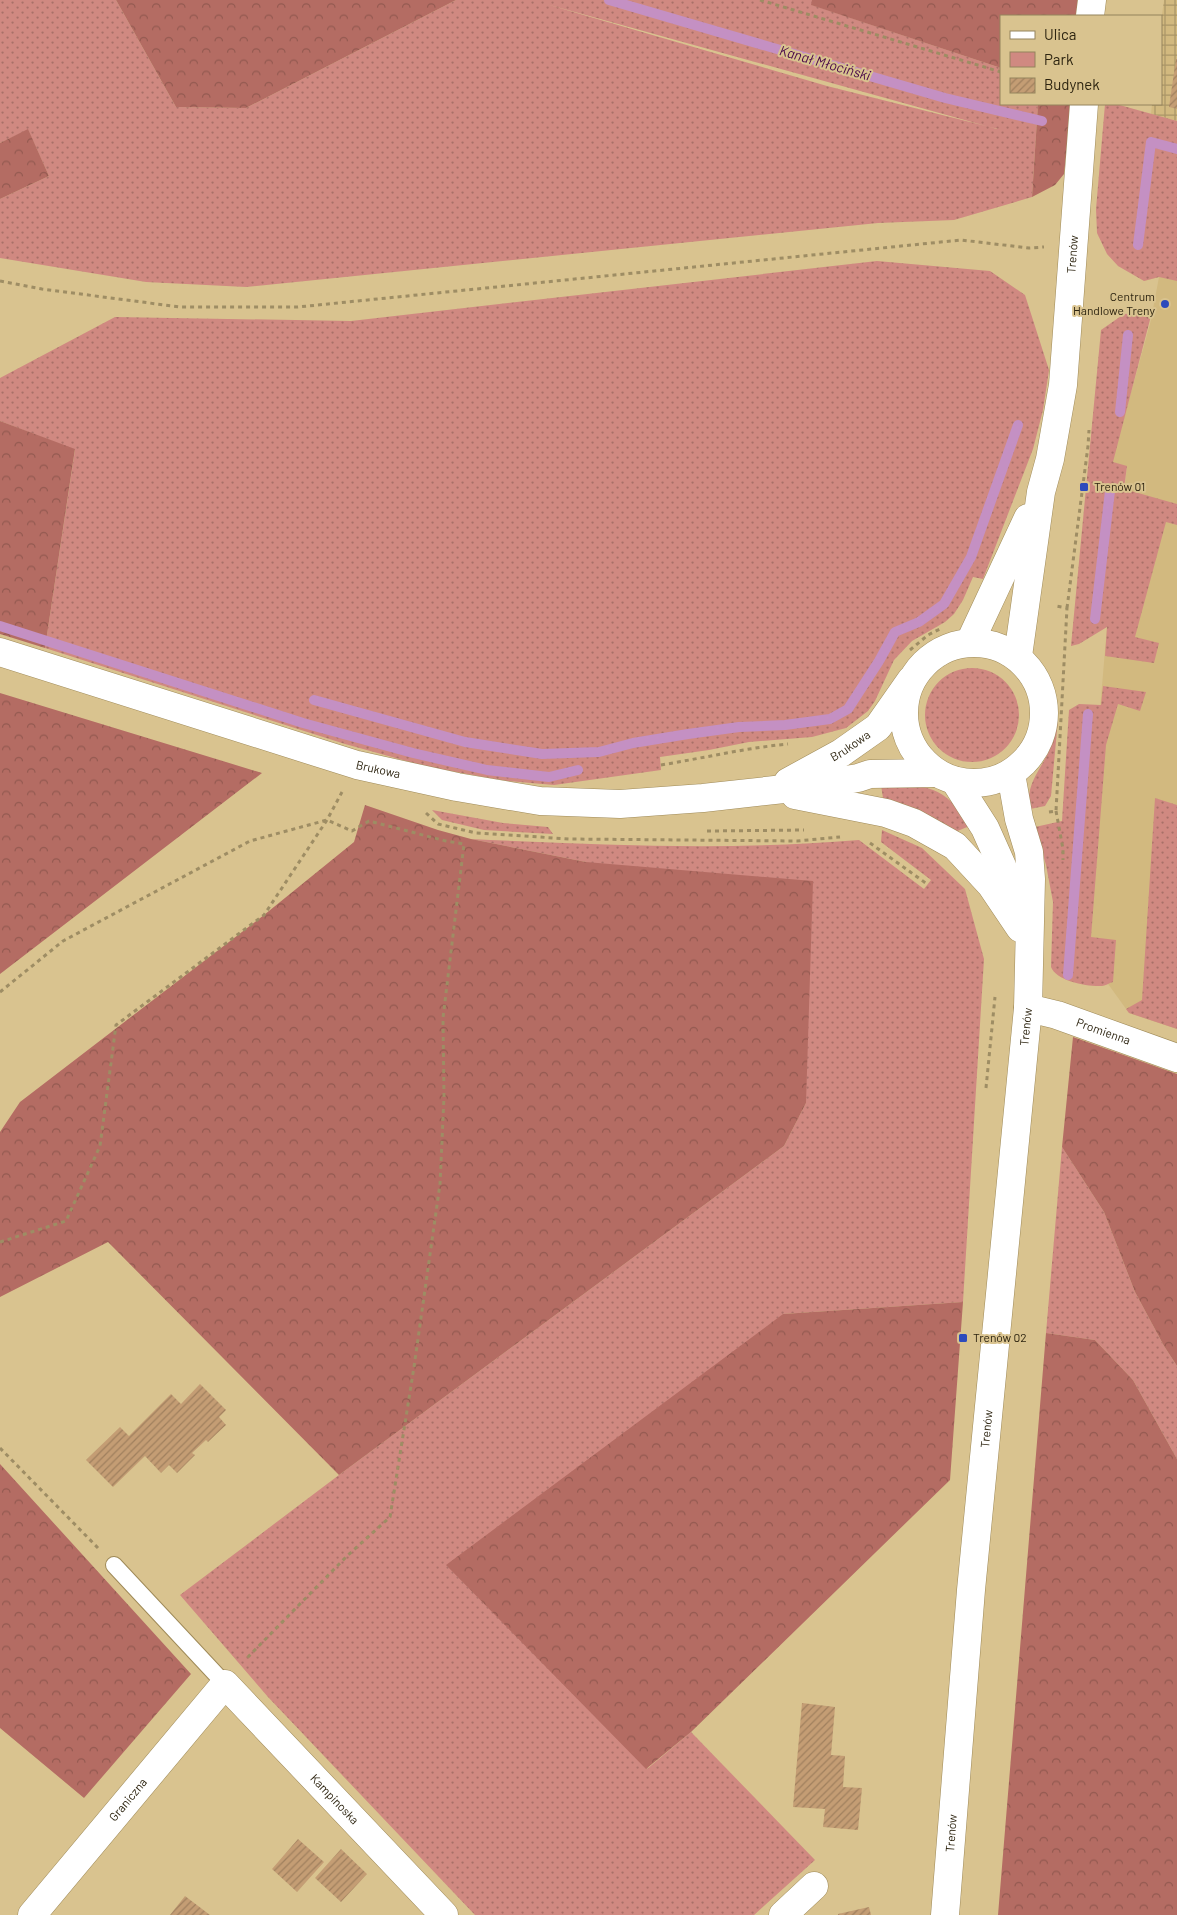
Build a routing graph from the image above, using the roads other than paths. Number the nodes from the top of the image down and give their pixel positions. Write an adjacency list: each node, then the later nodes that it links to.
1 (1092, 0): 2 (main road)
2 (1090, 15)
3 (1084, 105): 4 (main road, Trenów)
4 (1041, 492): 5 (main road, Trenów); 7 (main road, Trenów)
5 (970, 642): 7 (main road); 8 (main road)
6 (0, 652): 11 (main road, Brukowa)
7 (1018, 656): 9 (main road)
8 (911, 680): 10 (main road); 11 (main road, Brukowa)
9 (1011, 774): 10 (main road); 12 (main road, Trenów)
10 (944, 777): 11 (main road, Brukowa); 12 (main road, Trenów)
11 (771, 791): 12 (main road)
12 (1030, 943): 13 (main road, Trenów)
13 (1028, 1008): 14 (main road, Promienna); 21 (main road, Trenów)
14 (1177, 1058)
15 (114, 1565): 16 (lane)
16 (225, 1684): 18 (main road, Graniczna); 19 (main road, Kampinoska)
17 (814, 1886): 20 (main road)
18 (32, 1915)
19 (444, 1915)
20 (783, 1915)
21 (945, 1915)

